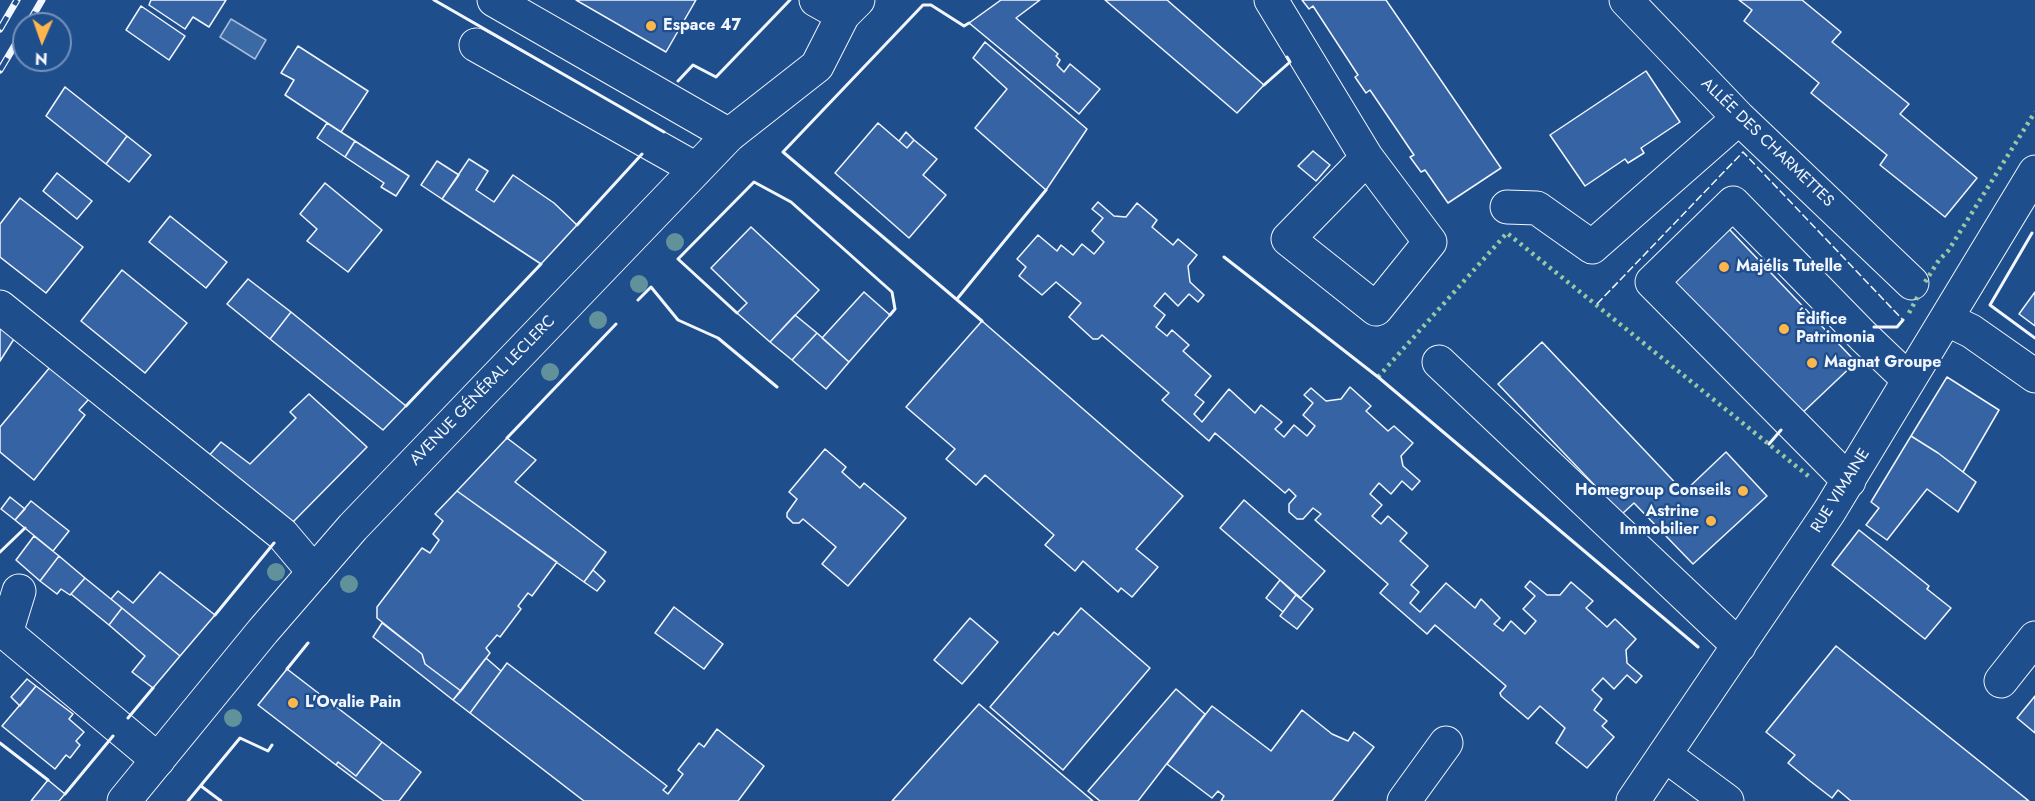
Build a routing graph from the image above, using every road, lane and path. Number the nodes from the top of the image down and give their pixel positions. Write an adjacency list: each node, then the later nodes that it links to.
1 (494, 0): 7 (street)
2 (1271, 0): 8 (street)
3 (1626, 0): 6 (street, ALLÉE DES CHARMETTES)
4 (839, 5): 7 (street, AVENUE GÉNÉRAL LECLERC)
5 (476, 45): 9 (street)
6 (1738, 118): 11 (street); 12 (street, ALLÉE DES CHARMETTES)
7 (729, 135): 9 (street, AVENUE GÉNÉRAL LECLERC)
8 (1367, 158): 8 (street)
9 (696, 169): 20 (street, AVENUE GÉNÉRAL LECLERC)
10 (2035, 172): 14 (street, RUE VIMAINE)
11 (1507, 207)
12 (1912, 283)
13 (0, 307): 20 (street)
14 (1946, 319): 16 (street); 17 (street, RUE VIMAINE)
15 (1439, 362): 23 (street)
16 (2035, 376)
17 (1909, 380): 19 (street, RUE VIMAINE); 19 (street)
18 (1807, 408): 19 (street)
19 (1854, 471): 23 (street, RUE VIMAINE)
20 (314, 572): 27 (street, AVENUE GÉNÉRAL LECLERC)
21 (19, 591): 27 (street)
22 (2035, 638): 24 (street)
23 (1739, 646): 26 (street, RUE VIMAINE)
24 (2001, 681)
25 (1446, 744): 29 (street)
26 (1665, 755): 30 (street, RUE VIMAINE); 31 (street)
27 (158, 760): 28 (street, AVENUE GÉNÉRAL LECLERC)
28 (124, 801)
29 (1404, 801)
30 (1633, 801)
31 (1727, 801)

